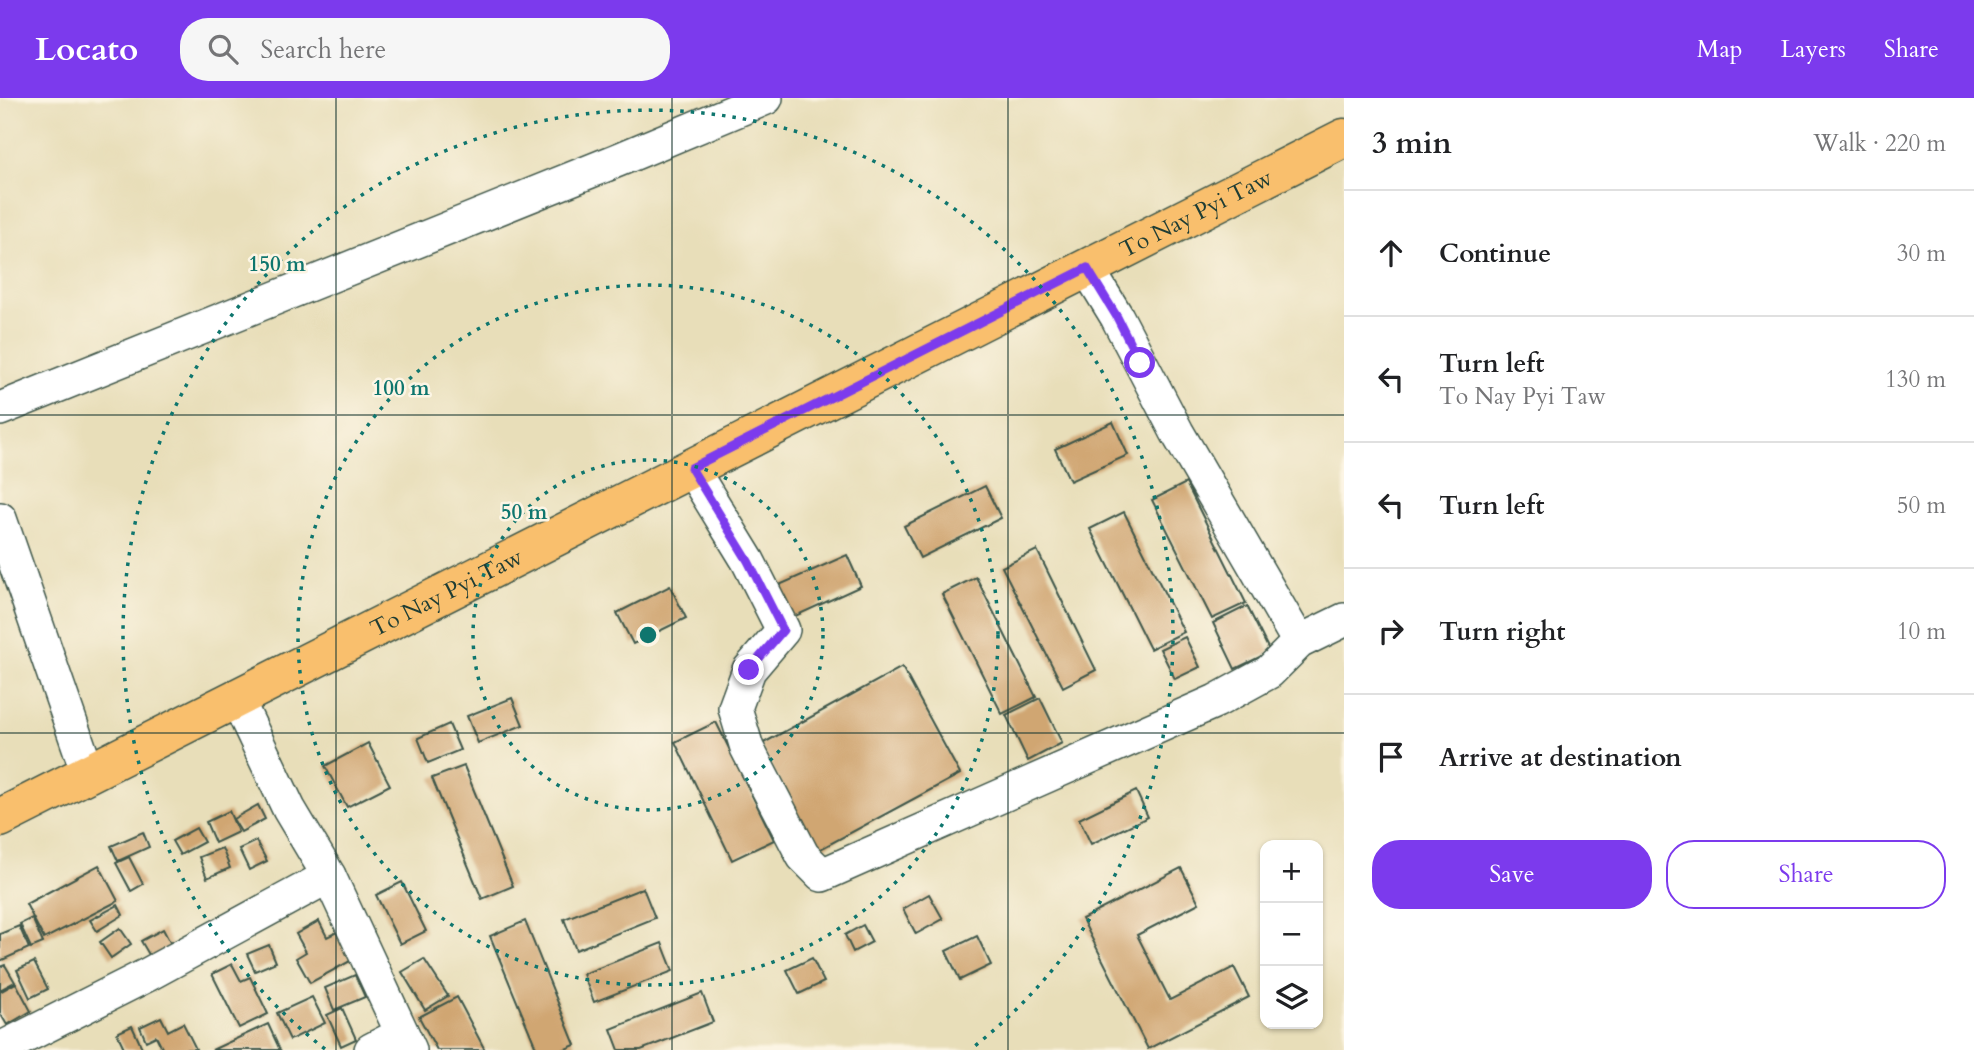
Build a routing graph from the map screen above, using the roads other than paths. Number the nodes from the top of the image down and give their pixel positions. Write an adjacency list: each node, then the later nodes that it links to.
1 (766, 98): 4 (street)
2 (1344, 138): 3 (main road, To Nay Pyi Taw)
3 (1087, 268): 5 (main road, To Nay Pyi Taw); 8 (street)
4 (0, 409)
5 (691, 468): 8 (street); 9 (main road, To Nay Pyi Taw)
6 (0, 519): 10 (street)
7 (1344, 620): 8 (street)
8 (1299, 642)
9 (236, 697): 10 (main road, To Nay Pyi Taw); 12 (street)
10 (88, 772): 11 (main road, To Nay Pyi Taw)
11 (0, 818)
12 (329, 876): 13 (street); 14 (street)
13 (406, 1042): 15 (street)
14 (0, 1049)
15 (371, 1050)

